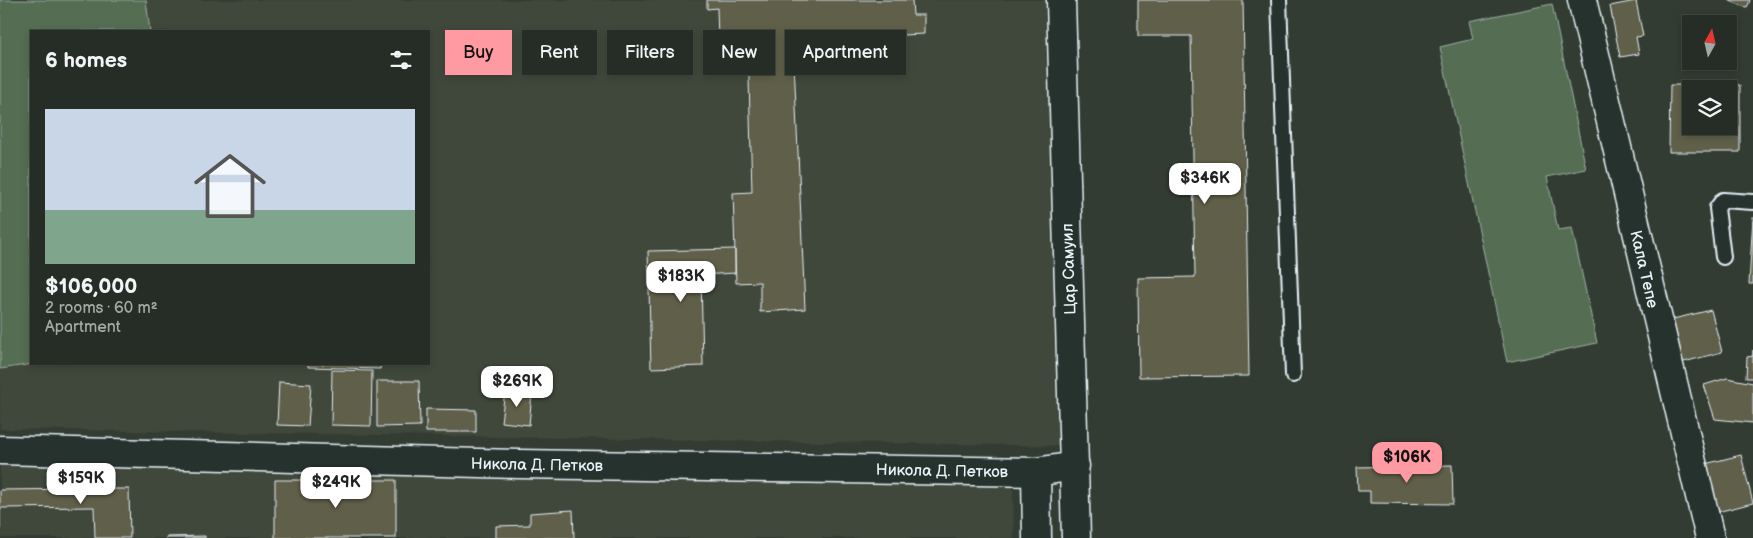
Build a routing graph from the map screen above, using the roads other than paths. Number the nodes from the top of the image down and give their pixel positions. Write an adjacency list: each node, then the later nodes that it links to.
1 (1061, 0): 8 (street, Цар Самуил)
2 (1279, 0): 6 (lane)
3 (1582, 0): 12 (street, Кала Тепе)
4 (1753, 202): 5 (lane)
5 (1723, 256)
6 (1292, 375)
7 (0, 450): 9 (street, Никола Д. Петков)
8 (1075, 466): 9 (street, Никола Д. Петков); 11 (street, Цар Самуил)
9 (1036, 472): 10 (street)
10 (1037, 538)
11 (1076, 538)
12 (1710, 538)

